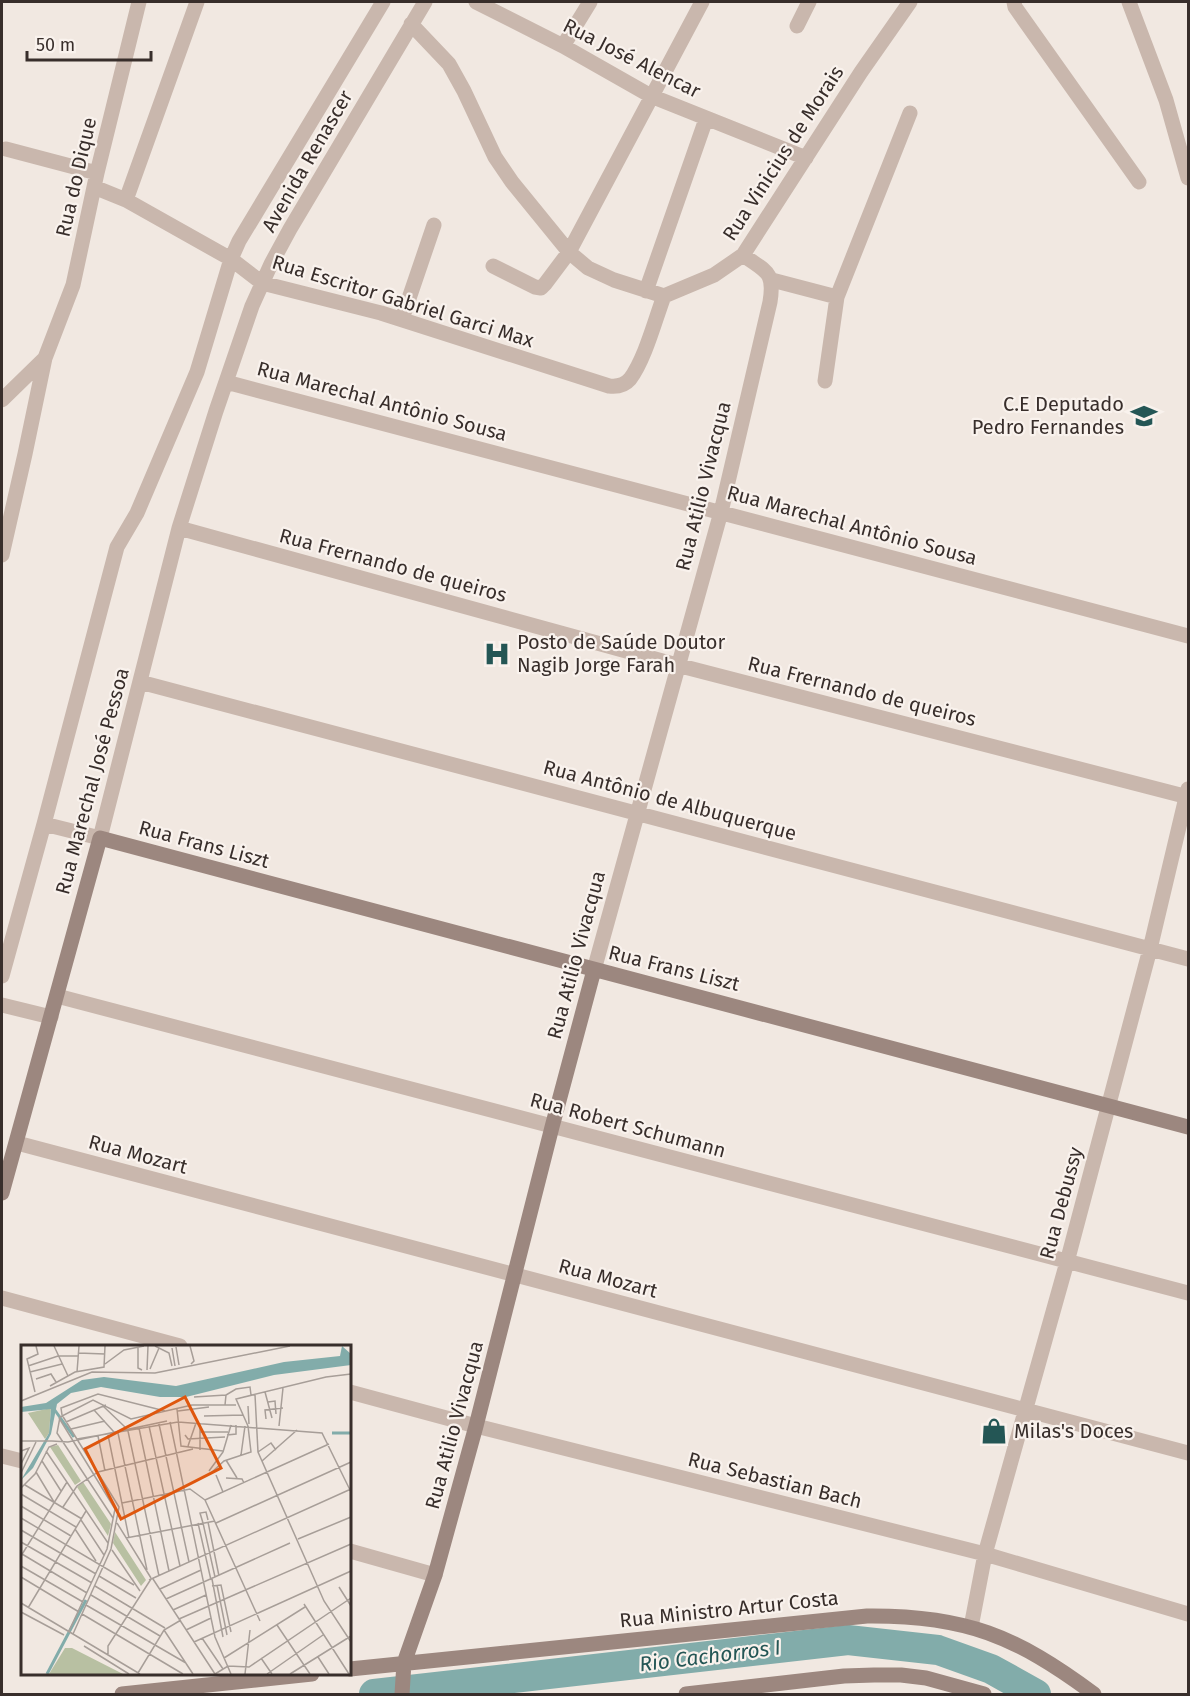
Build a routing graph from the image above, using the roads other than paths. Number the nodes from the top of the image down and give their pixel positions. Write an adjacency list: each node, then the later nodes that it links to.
1 (139, 2): 21 (street, Rua do Dique)
2 (197, 2): 23 (street)
3 (383, 2): 27 (street, Avenida Renascer)
4 (425, 2): 12 (street, Avenida Renascer)
5 (476, 2): 14 (street, Rua José Alencar)
6 (590, 2): 14 (street)
7 (702, 2): 15 (street)
8 (809, 2): 13 (street)
9 (910, 2): 19 (street, Rua Vinicius de Morais)
10 (1014, 2): 22 (street)
11 (1129, 2): 20 (street)
12 (411, 24): 25 (street); 30 (street, Avenida Renascer)
13 (797, 26)
14 (563, 46): 15 (street, Rua José Alencar)
15 (651, 96): 17 (street, Rua José Alencar); 25 (street)
16 (910, 113): 33 (street)
17 (706, 119): 19 (street, Rua José Alencar); 31 (street)
18 (6, 149): 21 (street, Rua Escritor Gabriel Garci Max)
19 (806, 158): 26 (street, Rua Vinicius de Morais)
20 (1188, 178)
21 (96, 180): 23 (street, Rua Escritor Gabriel Garci Max); 35 (street, Rua do Dique)
22 (1139, 182)
23 (126, 200): 27 (street, Rua Escritor Gabriel Garci Max)
24 (434, 225): 34 (street)
25 (569, 252): 28 (street); 31 (street)
26 (743, 255): 29 (street); 32 (street, Rua Vinicius de Morais)
27 (231, 259): 30 (street, Rua Escritor Gabriel Garci Max); 36 (street, Avenida Renascer)
28 (493, 266)
29 (772, 280): 33 (street); 40 (street, Rua Atilio Vivacqua)
30 (262, 283): 34 (street, Rua Escritor Gabriel Garci Max); 38 (street, Avenida Renascer)
31 (646, 291): 32 (street)
32 (664, 297): 34 (street, Rua Escritor Gabriel Garci Max)
33 (837, 297): 37 (street)
34 (402, 319)
35 (45, 358): 39 (street); 42 (street)
36 (197, 372): 48 (street, Rua Marechal José Pessoa)
37 (825, 381)
38 (226, 382): 40 (street, Rua Marechal Antônio Sousa); 41 (street, Rua Marechal José Pessoa)
39 (2, 400)
40 (721, 512): 43 (street, Rua Marechal Antônio Sousa); 44 (street, Rua Atilio Vivacqua)
41 (179, 528): 44 (street, Rua Frernando de queiros); 45 (street, Rua Marechal José Pessoa)
42 (2, 555)
43 (1188, 636)
44 (677, 665): 46 (street, Rua Frernando de queiros); 47 (street, Rua Atilio Vivacqua)
45 (141, 682): 47 (street, Rua Antônio de Albuquerque); 49 (street, Rua Marechal José Pessoa)
46 (1188, 794): 50 (street, Rua Debussy)
47 (636, 812): 50 (street, Rua Antônio de Albuquerque); 52 (street, Rua Atilio Vivacqua)
48 (44, 824): 49 (street, Rua Frans Liszt); 53 (street, Rua Marechal José Pessoa)
49 (100, 838): 52 (street, Rua Frans Liszt); 54 (street, Rua Marechal José Pessoa)
50 (1150, 949): 51 (street, Rua Antônio de Albuquerque); 57 (street, Rua Debussy)
51 (1188, 959)
52 (594, 970): 57 (street, Rua Frans Liszt); 59 (street, Rua Atilio Vivacqua)
53 (2, 976)
54 (57, 996): 56 (street, Rua Marechal José Pessoa); 59 (street, Rua Robert Schumann)
55 (2, 1005): 56 (street)
56 (51, 1017): 60 (street, Rua Marechal José Pessoa)
57 (1108, 1105): 58 (street, Rua Frans Liszt); 62 (street, Rua Debussy)
58 (1188, 1126)
59 (552, 1127): 62 (street, Rua Robert Schumann); 63 (street, Rua Atilio Vivacqua)
60 (17, 1143): 61 (street, Rua Marechal José Pessoa); 63 (street, Rua Mozart)
61 (2, 1190)
62 (1067, 1262): 64 (street, Rua Robert Schumann); 68 (street, Rua Debussy)
63 (514, 1275): 68 (street, Rua Mozart); 69 (street, Rua Atilio Vivacqua)
64 (1188, 1293)
65 (2, 1298): 66 (street)
66 (173, 1345)
67 (351, 1392): 69 (street, Rua Sebastian Bach)
68 (1026, 1409): 70 (street, Rua Mozart); 74 (street, Rua Debussy)
69 (476, 1426): 74 (street, Rua Sebastian Bach); 75 (street, Rua Atilio Vivacqua)
70 (1188, 1453)
71 (2, 1456): 72 (street)
72 (21, 1461)
73 (351, 1551): 75 (street)
74 (986, 1554): 76 (street, Rua Sebastian Bach); 77 (street, Rua Debussy)
75 (435, 1575): 79 (street, Rua Atilio Vivacqua)
76 (1188, 1614)
77 (971, 1627): 79 (street, Rua Ministro Artur Costa); 85 (street, Rua Ministro Artur Costa)
78 (351, 1669): 79 (street, Rua Ministro Artur Costa)
79 (403, 1670): 82 (street, Rua Atilio Vivacqua)
80 (303, 1675): 81 (street)
81 (122, 1695)
82 (402, 1695)
83 (686, 1695): 84 (street)
84 (984, 1695)
85 (1094, 1695)

